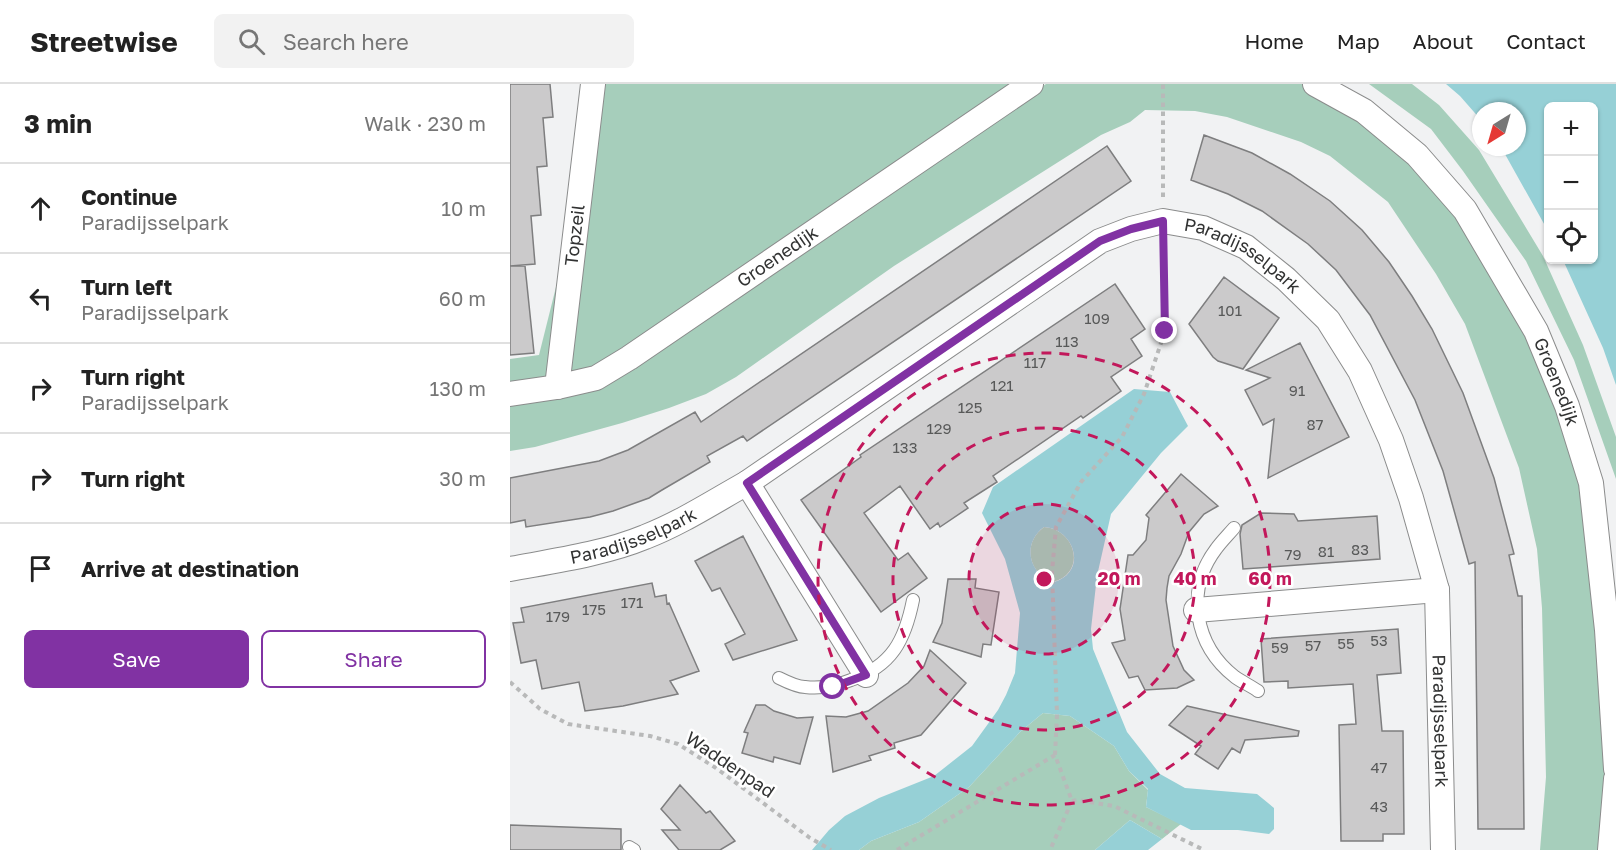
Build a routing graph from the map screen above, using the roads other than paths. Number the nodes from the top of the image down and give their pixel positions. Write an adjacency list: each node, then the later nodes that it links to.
1 (593, 84): 4 (street, Topzeil)
2 (1030, 84): 4 (street, Groenedijk)
3 (1315, 84): 15 (street, Groenedijk)
4 (557, 387): 5 (street, Groenedijk)
5 (510, 394)
6 (747, 483): 8 (street, Paradijsselpark); 9 (street, Paradijsselpark); 12 (street)
7 (1234, 528): 11 (lane)
8 (510, 569)
9 (1437, 590): 11 (street); 17 (street, Paradijsselpark)
10 (913, 600): 12 (lane)
11 (1196, 610): 14 (lane)
12 (866, 675): 13 (lane)
13 (779, 678)
14 (1258, 691)
15 (1616, 769)
16 (1616, 779): 18 (street)
17 (1443, 850)
18 (1610, 850)

